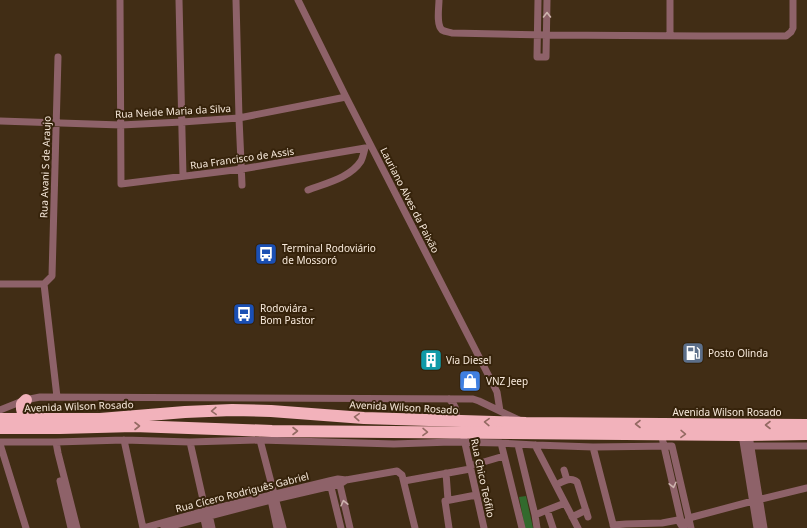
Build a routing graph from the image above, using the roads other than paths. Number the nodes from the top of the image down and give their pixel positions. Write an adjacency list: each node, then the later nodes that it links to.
1 (120, 0): 19 (street)
2 (179, 0): 17 (street)
3 (236, 0): 15 (street)
4 (298, 0): 14 (street, Lauriano Alves da Paixão)
5 (439, 0): 10 (street)
6 (538, 0): 10 (street)
7 (547, 0): 11 (street, one-way to 7)
8 (670, 0): 12 (street)
9 (793, 0): 12 (street)
10 (538, 35): 11 (street); 11 (street)
11 (546, 35): 12 (street)
12 (670, 36)
13 (58, 57): 18 (street, Rua Avani S de Araujo)
14 (346, 97): 15 (street, Rua Neide Maria da Silva); 32 (street, Lauriano Alves da Paixão)
15 (239, 118): 17 (street, Rua Neide Maria da Silva); 20 (street)
16 (0, 121): 18 (street, Rua Neide Maria da Silva)
17 (182, 122): 19 (street, Rua Neide Maria da Silva); 21 (street)
18 (57, 123): 19 (street, Rua Neide Maria da Silva); 25 (street, Rua Avani S de Araujo)
19 (121, 124): 21 (street, Rua Francisco de Assis)
20 (242, 169): 21 (street, Rua Francisco de Assis); 22 (street); 23 (street, Rua Francisco de Assis)
21 (183, 176)
22 (242, 184)
23 (308, 190)
24 (0, 284): 25 (street)
25 (44, 284): 26 (street)
26 (56, 397): 27 (street); 28 (street)
27 (449, 399): 32 (street); 35 (street)
28 (26, 400): 29 (street); 34 (highway)
29 (0, 410)
30 (232, 410): 31 (highway, Avenida Wilson Rosado); 34 (highway, Avenida Wilson Rosado, one-way to 34); 39 (highway)
31 (271, 411): 35 (highway, Avenida Wilson Rosado, one-way to 31); 40 (highway)
32 (500, 411): 36 (street)
33 (0, 419): 34 (highway, Avenida Wilson Rosado)
34 (32, 419)
35 (451, 421): 36 (highway, Avenida Wilson Rosado, one-way to 35)
36 (526, 423): 37 (highway, Avenida Wilson Rosado, one-way to 36)
37 (807, 425)
38 (0, 428): 39 (highway, Avenida Wilson Rosado, one-way to 39)
39 (234, 429): 40 (highway, Avenida Wilson Rosado)
40 (272, 431): 43 (highway, Avenida Wilson Rosado, one-way to 43)
41 (661, 433): 43 (highway, Avenida Wilson Rosado); 45 (highway, Avenida Wilson Rosado, one-way to 45); 53 (street)
42 (807, 434): 45 (highway, Avenida Wilson Rosado)
43 (464, 437): 46 (street); 50 (street); 57 (street, Rua Chico Teófilo)
44 (124, 440): 47 (street); 48 (street); 80 (street)
45 (746, 440): 54 (street); 69 (street)
46 (258, 441): 48 (street); 67 (street)
47 (54, 442): 49 (street); 78 (street); 79 (street)
48 (190, 442): 72 (street)
49 (0, 443): 77 (street)
50 (501, 443): 51 (street); 56 (street)
51 (518, 445): 52 (street); 73 (street)
52 (535, 445): 55 (street); 64 (street)
53 (664, 446): 55 (street); 75 (street); 95 (street, one-way to 95)
54 (807, 446)
55 (593, 447): 76 (street)
56 (504, 456): 57 (street); 91 (street)
57 (470, 468): 59 (street); 66 (street, Rua Chico Teófilo)
58 (564, 470): 60 (street)
59 (446, 473): 61 (street); 68 (street)
60 (566, 480): 64 (street); 74 (street)
61 (404, 481): 62 (street, Rua Cícero Rodriguês Gabriel); 88 (street)
62 (339, 482): 63 (street, Rua Cícero Rodriguês Gabriel); 87 (street, one-way to 62)
63 (330, 483): 67 (street, Rua Cícero Rodriguês Gabriel); 86 (street)
64 (556, 485): 70 (street)
65 (807, 488): 69 (street)
66 (476, 495): 68 (street); 90 (street, Rua Chico Teófilo)
67 (273, 497): 72 (street, Rua Cícero Rodriguês Gabriel); 84 (street); 85 (street)
68 (448, 500): 89 (street)
69 (756, 500): 75 (street); 97 (street); 98 (street)
70 (565, 503): 71 (street); 74 (street)
71 (547, 510): 73 (street); 93 (street)
72 (205, 512): 80 (street, Rua Cícero Rodriguês Gabriel); 81 (street, Rua Cícero Rodriguês Gabriel); 82 (street); 83 (street)
73 (535, 514): 92 (street)
74 (572, 517): 94 (street)
75 (689, 518): 95 (street); 96 (street)
76 (613, 527): 95 (street)
77 (26, 528)
78 (71, 528)
79 (77, 528)
80 (143, 528)
81 (164, 528)
82 (206, 528)
83 (212, 528)
84 (277, 528)
85 (283, 528)
86 (341, 528)
87 (350, 528)
88 (415, 528)
89 (449, 528)
90 (484, 528)
91 (522, 528)
92 (537, 528)
93 (553, 528)
94 (578, 528)
95 (683, 528)
96 (691, 528)
97 (757, 528)
98 (764, 528)

